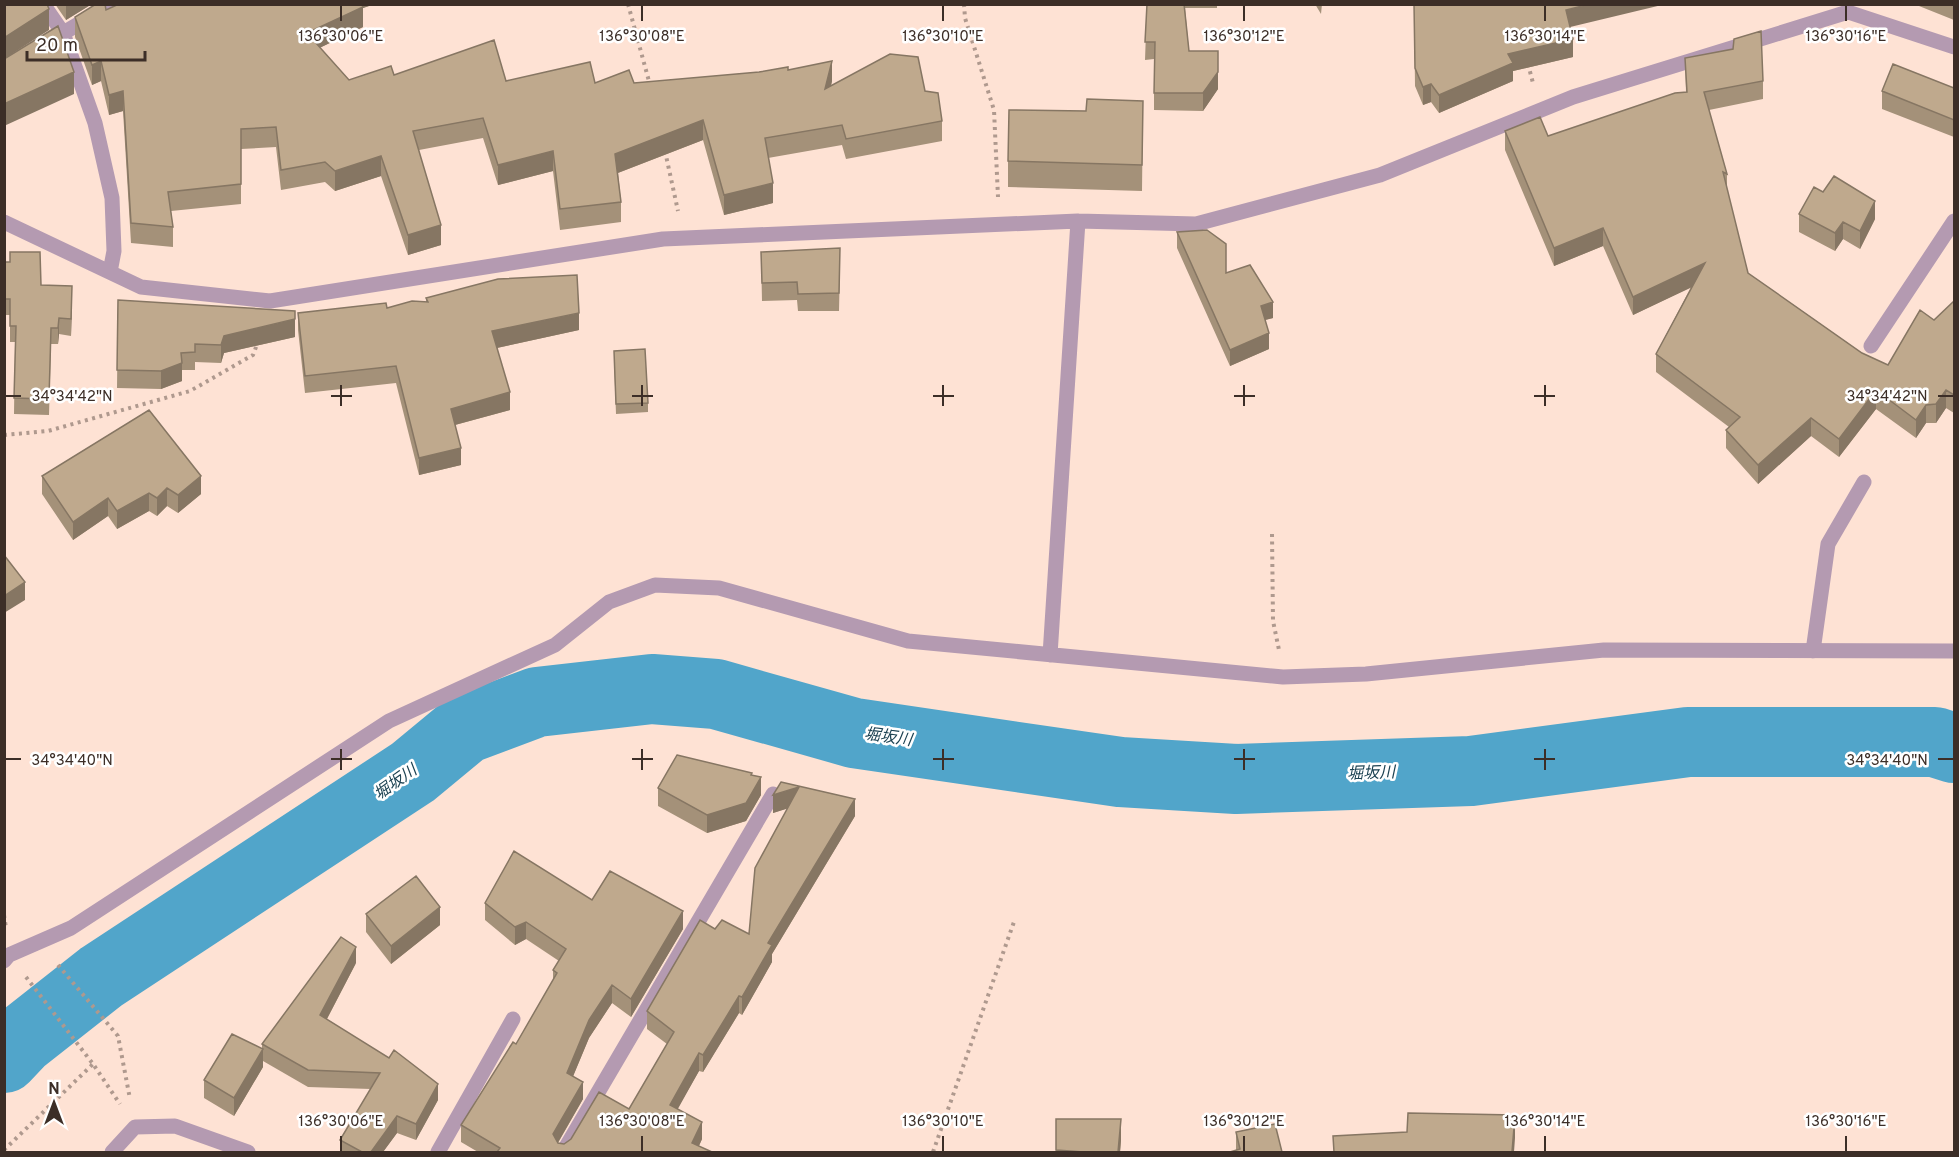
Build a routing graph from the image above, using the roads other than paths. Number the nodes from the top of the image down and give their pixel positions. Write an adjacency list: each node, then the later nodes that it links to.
1 (43, 4): 4 (street)
2 (112, 4): 4 (street)
3 (1847, 8): 6 (street); 7 (street)
4 (63, 33): 5 (street); 10 (street)
5 (43, 46)
6 (1954, 47)
7 (1078, 221): 10 (street); 15 (street)
8 (1954, 221): 11 (street)
9 (4, 222): 10 (street)
10 (110, 272)
11 (1871, 346)
12 (1864, 482): 13 (street)
13 (1813, 651): 14 (street); 15 (street)
14 (1954, 651)
15 (1050, 655): 17 (street)
16 (773, 794): 22 (street)
17 (7, 958)
18 (513, 1019): 21 (street)
19 (112, 1152): 20 (street)
20 (248, 1152)
21 (438, 1152)
22 (563, 1152)

